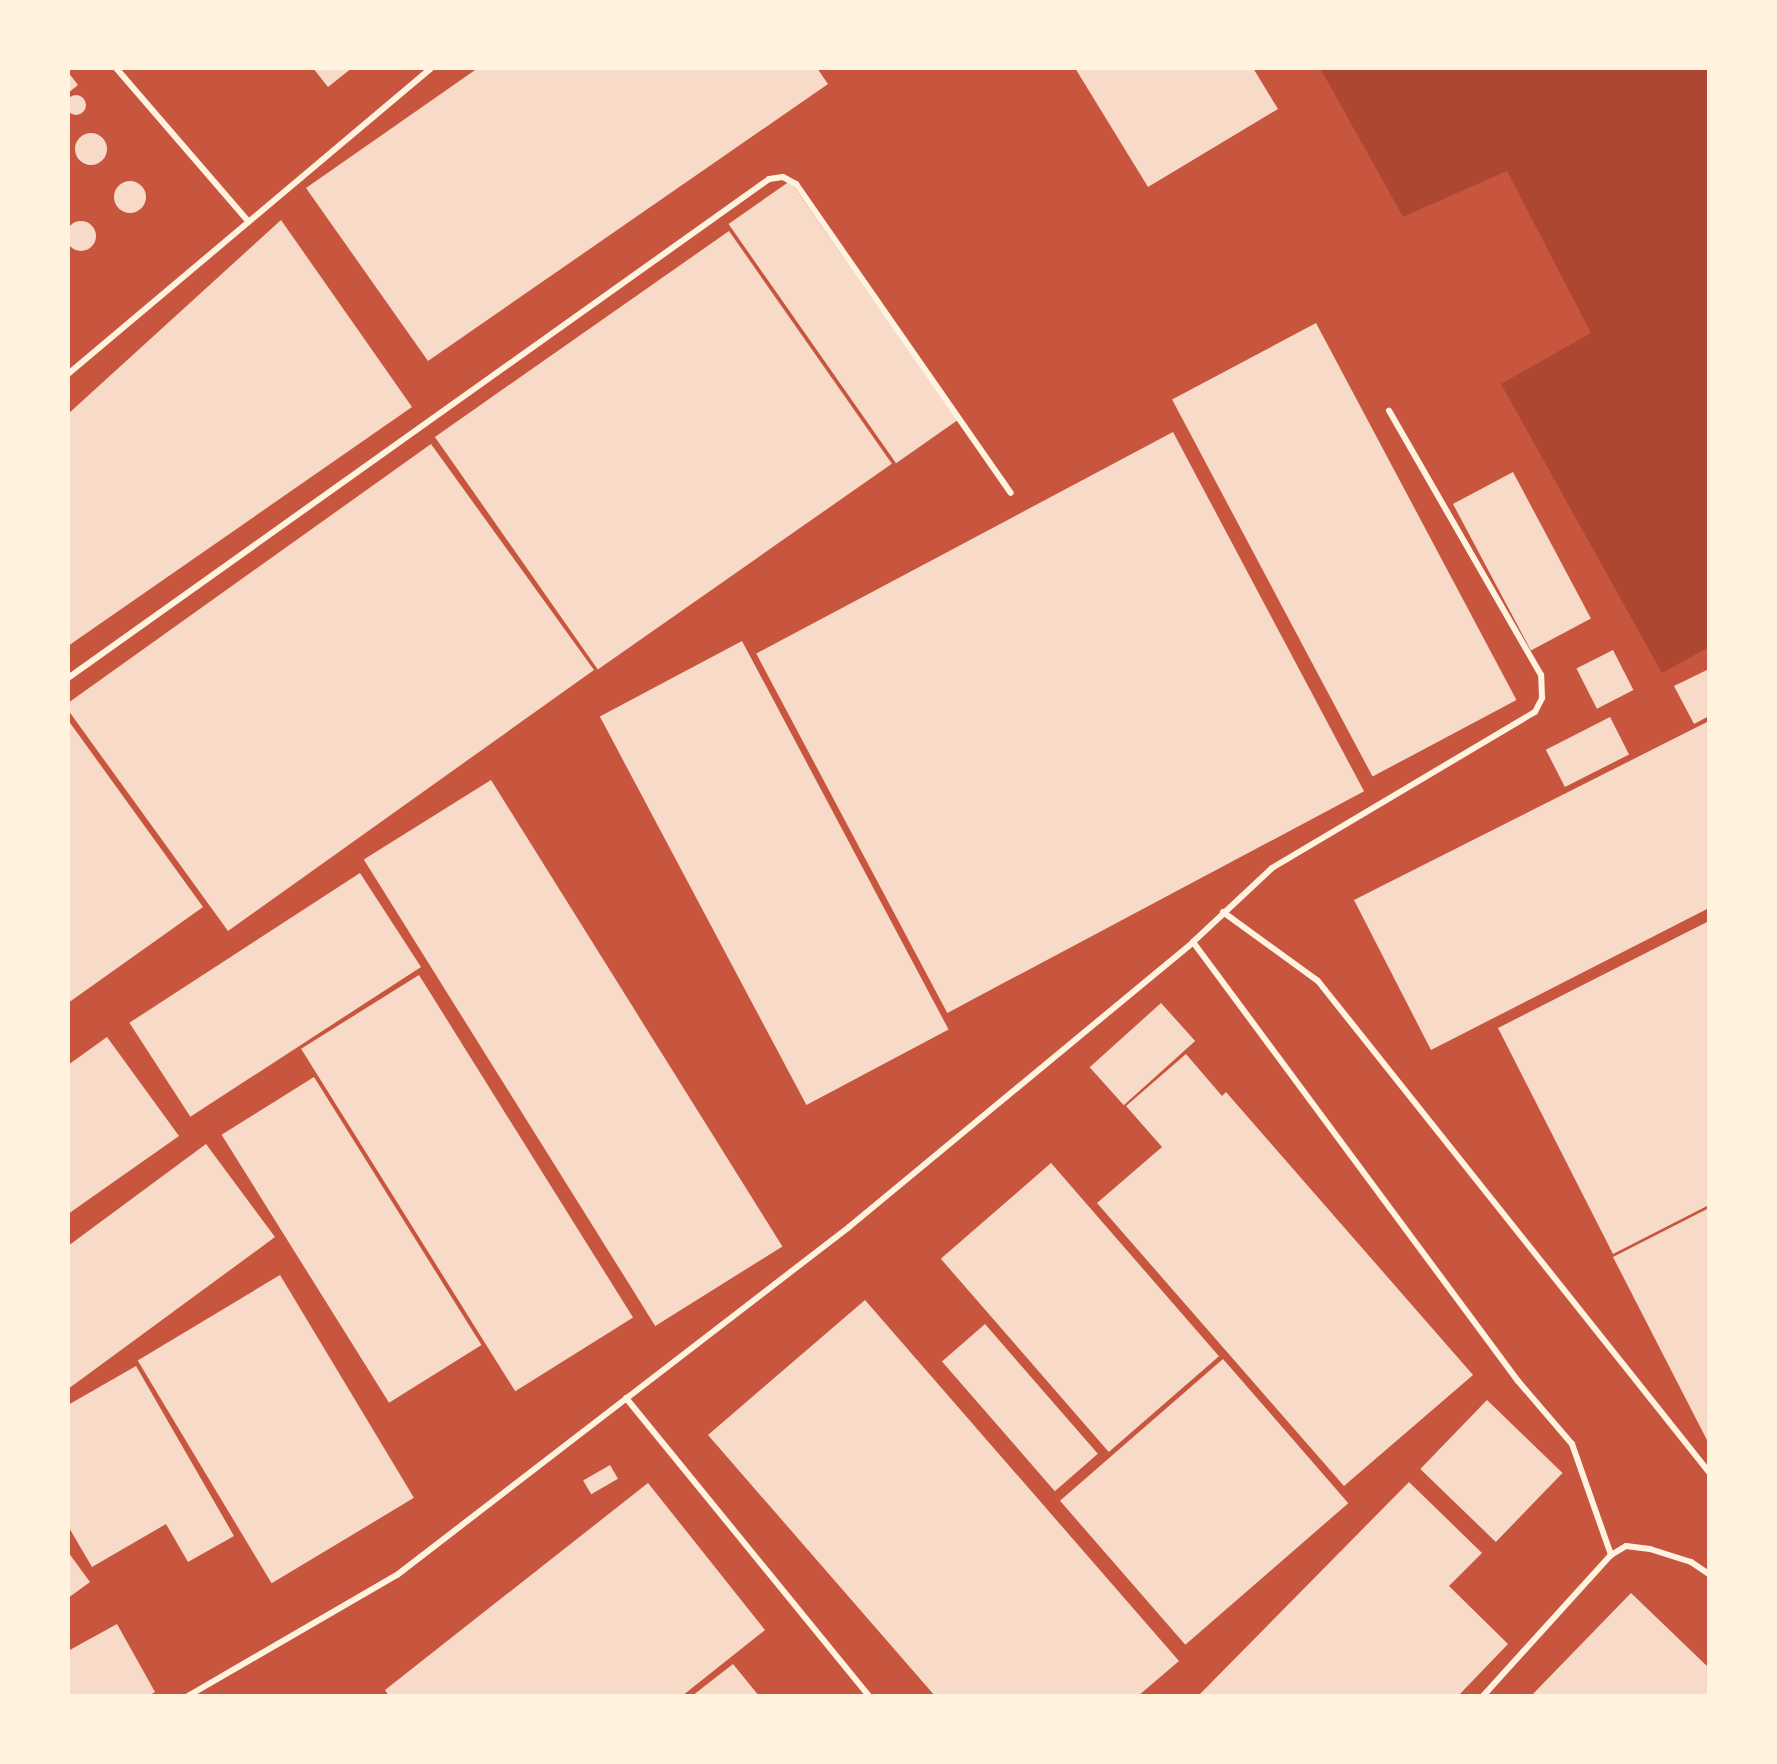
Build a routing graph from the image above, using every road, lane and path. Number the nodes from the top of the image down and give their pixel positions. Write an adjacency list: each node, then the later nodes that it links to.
1 (116, 68): 3 (lane)
2 (432, 68): 3 (lane)
3 (249, 222): 4 (lane)
4 (68, 374)
5 (1389, 411): 8 (lane)
6 (1011, 493): 7 (lane)
7 (68, 678)
8 (1223, 912): 9 (lane); 11 (lane)
9 (1193, 942): 10 (lane); 12 (lane)
10 (626, 1398): 14 (lane); 15 (lane)
11 (1709, 1472)
12 (1611, 1555): 13 (lane); 16 (lane)
13 (1709, 1574)
14 (188, 1696)
15 (869, 1696)
16 (1483, 1696)

